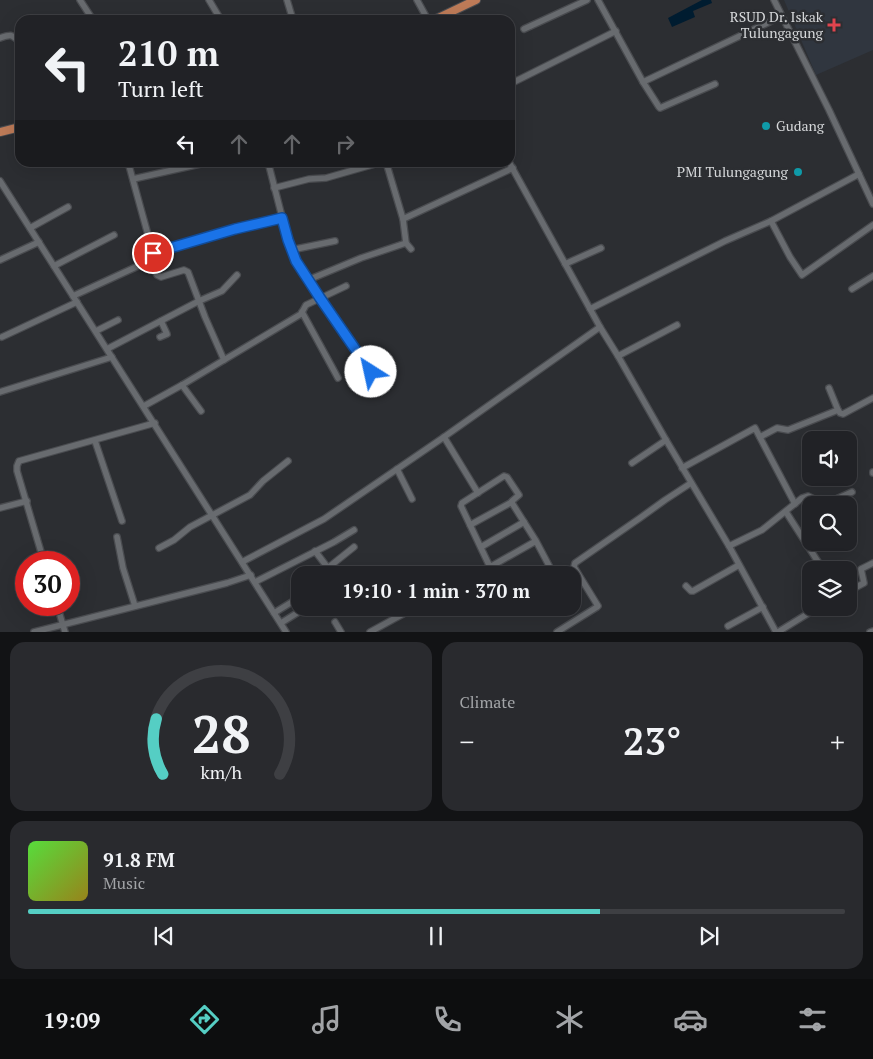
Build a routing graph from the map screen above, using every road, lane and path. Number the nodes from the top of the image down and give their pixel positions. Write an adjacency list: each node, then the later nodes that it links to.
1 (80, 0): 9 (street)
2 (209, 0): 10 (street)
3 (288, 0): 11 (street)
4 (417, 0): 12 (street)
5 (476, 0): 13 (main road)
6 (587, 0): 15 (street)
7 (598, 0): 16 (street)
8 (774, 0): 14 (street)
9 (90, 15)
10 (218, 15)
11 (292, 15)
12 (425, 15)
13 (444, 15)
14 (782, 16): 20 (street); 30 (street)
15 (524, 29)
16 (616, 31): 19 (street); 20 (street)
17 (15, 37): 18 (street)
18 (0, 38)
19 (515, 82)
20 (643, 82): 21 (street)
21 (715, 84)
22 (15, 128): 23 (main road)
23 (0, 132)
24 (129, 167): 31 (street)
25 (187, 167): 31 (street)
26 (269, 167): 33 (street)
27 (364, 167): 33 (street)
28 (387, 167): 37 (street)
29 (513, 168): 37 (street); 51 (street)
30 (859, 174): 34 (street); 38 (street)
31 (133, 179): 48 (street)
32 (0, 181): 40 (street)
33 (274, 188): 36 (street)
34 (873, 204)
35 (68, 207): 40 (street)
36 (282, 218): 47 (street); 48 (street)
37 (403, 219): 44 (street)
38 (771, 221): 39 (street); 62 (street)
39 (873, 225)
40 (30, 228): 43 (street)
41 (114, 235): 52 (street)
42 (335, 241): 47 (street)
43 (39, 242): 49 (street); 52 (street)
44 (406, 243): 46 (street); 55 (street)
45 (601, 248): 51 (street)
46 (411, 249)
47 (291, 250): 55 (street)
48 (153, 253): 50 (street)
49 (0, 260)
50 (154, 261): 58 (street); 60 (street)
51 (565, 264): 62 (street)
52 (54, 266): 58 (street)
53 (237, 276): 60 (street)
54 (873, 276): 57 (street)
55 (308, 280): 59 (street)
56 (346, 286): 59 (street)
57 (852, 289)
58 (73, 296): 61 (street)
59 (320, 298): 63 (street); 75 (street)
60 (199, 301): 65 (street); 74 (street)
61 (77, 302): 68 (street); 69 (street)
62 (590, 309): 67 (street)
63 (302, 312): 74 (street); 76 (street)
64 (118, 320): 68 (street)
65 (161, 321): 70 (street); 71 (street)
66 (677, 325): 72 (street)
67 (600, 326): 72 (street); 85 (street)
68 (96, 332): 71 (street)
69 (2, 337)
70 (160, 337)
71 (107, 349): 73 (street)
72 (618, 356): 87 (street)
73 (112, 357): 79 (street); 81 (street)
74 (224, 360): 77 (street)
75 (371, 372)
76 (338, 378)
77 (182, 385): 81 (street); 83 (street)
78 (829, 388): 82 (street)
79 (0, 392)
80 (873, 398): 82 (street)
81 (144, 406): 84 (street)
82 (838, 410): 86 (street)
83 (200, 411)
84 (155, 423): 88 (street); 104 (street)
85 (444, 437): 92 (street); 95 (street)
86 (760, 437): 91 (street); 101 (street)
87 (666, 440): 90 (street); 91 (street)
88 (95, 441): 99 (street); 105 (street)
89 (288, 461): 104 (street)
90 (632, 463)
91 (682, 468): 93 (street)
92 (397, 469): 98 (street); 118 (street)
93 (691, 483): 111 (street); 147 (street)
94 (852, 492): 96 (street)
95 (478, 493): 100 (street); 107 (street)
96 (843, 496)
97 (802, 498): 101 (street)
98 (412, 499)
99 (27, 501): 102 (street); 115 (street)
100 (512, 502): 106 (street); 107 (street)
101 (796, 504): 103 (street)
102 (0, 508)
103 (786, 512): 111 (street); 117 (street)
104 (212, 515): 114 (street); 118 (street)
105 (122, 521)
106 (524, 522): 110 (street); 113 (street)
107 (470, 525): 113 (street)
108 (354, 530): 116 (street)
109 (117, 537): 131 (street)
110 (536, 541): 124 (street); 125 (street)
111 (729, 546): 120 (street)
112 (354, 547): 122 (street)
113 (480, 547): 123 (street)
114 (159, 548)
115 (41, 551)
116 (315, 551): 121 (street); 127 (street)
117 (818, 561)
118 (242, 562): 126 (street)
119 (873, 563): 129 (street)
120 (740, 565): 128 (street); 132 (street)
121 (326, 566)
122 (330, 566)
123 (490, 566)
124 (492, 566)
125 (549, 566)
126 (250, 575): 127 (street); 131 (street)
127 (255, 582): 133 (street)
128 (686, 586)
129 (857, 587)
130 (291, 603): 133 (street)
131 (135, 606): 140 (street)
132 (763, 607): 141 (street); 148 (street)
133 (274, 613): 139 (street)
134 (60, 616): 140 (street)
135 (292, 616): 139 (street)
136 (399, 616): 146 (street)
137 (803, 616): 148 (street)
138 (335, 622): 142 (street)
139 (281, 623): 145 (street)
140 (63, 624): 143 (street); 144 (street)
141 (728, 626)
142 (341, 631)
143 (34, 632)
144 (65, 632)
145 (286, 632)
146 (370, 632)
147 (557, 632)
148 (777, 632)

